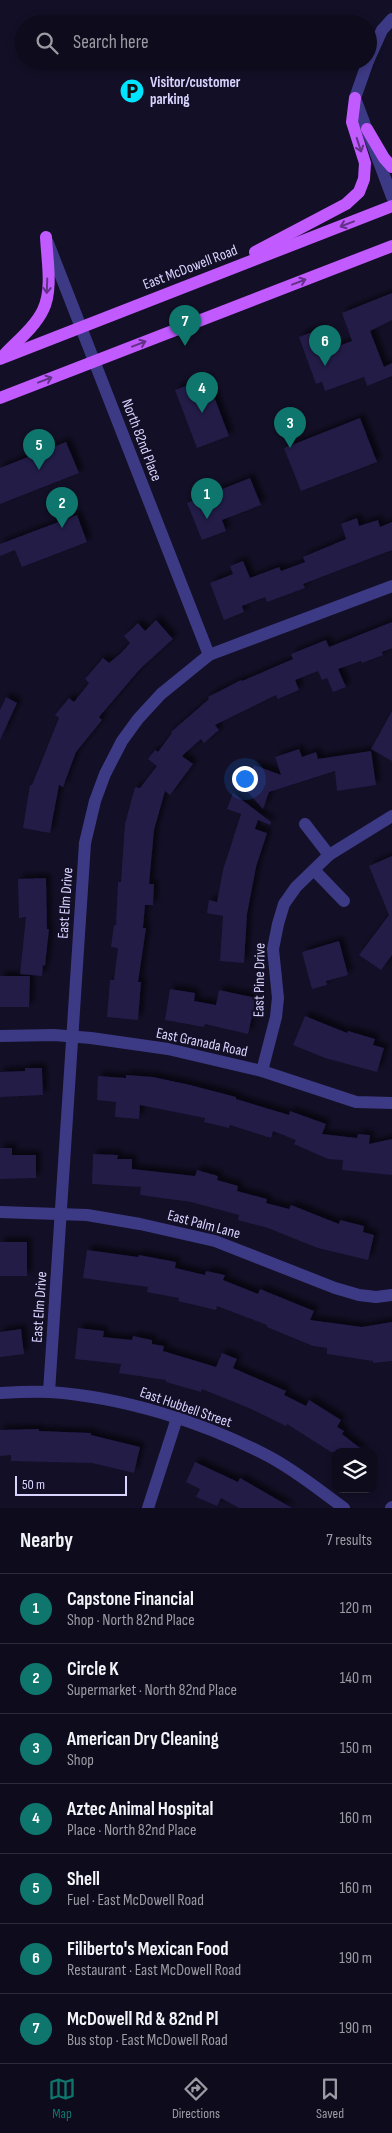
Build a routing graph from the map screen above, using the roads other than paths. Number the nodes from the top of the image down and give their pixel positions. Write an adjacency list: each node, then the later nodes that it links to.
1 (392, 19): 2 (street)
2 (377, 41)
3 (365, 70): 4 (street)
4 (355, 98): 5 (street); 11 (main road, one-way to 11)
5 (366, 129): 6 (main road); 7 (street)
6 (392, 167)
7 (392, 197)
8 (392, 206): 11 (main road, East McDowell Road, one-way to 11)
9 (46, 237): 12 (street, North 82nd Place); 13 (main road, one-way to 13)
10 (392, 246): 14 (main road, one-way to 10)
11 (203, 280): 12 (main road, East McDowell Road)
12 (80, 328): 13 (main road, East McDowell Road); 14 (street, North 82nd Place)
13 (0, 359)
14 (94, 362): 15 (main road, one-way to 14); 17 (street, North 82nd Place)
15 (0, 398)
16 (392, 586): 17 (street, East Elm Drive)
17 (209, 655): 24 (street, East Elm Drive)
18 (392, 816): 20 (street, East Pine Drive)
19 (305, 824): 20 (street)
20 (329, 855): 21 (street, East Pine Drive)
21 (314, 870): 22 (street); 25 (street, East Pine Drive)
22 (344, 900)
23 (0, 1036): 24 (street, East Granada Road)
24 (72, 1037): 25 (street, East Granada Road); 28 (street, East Elm Drive)
25 (262, 1071): 26 (street, East Granada Road)
26 (392, 1103)
27 (0, 1212): 28 (street, East Palm Lane)
28 (62, 1214): 29 (street, East Palm Lane); 30 (street, East Elm Drive)
29 (392, 1295)
30 (49, 1392): 31 (street, East Hubbell Street); 32 (street, East Hubbell Street)
31 (0, 1393)
32 (177, 1418): 33 (street); 34 (street, East Hubbell Street)
33 (148, 1508)
34 (344, 1508)

